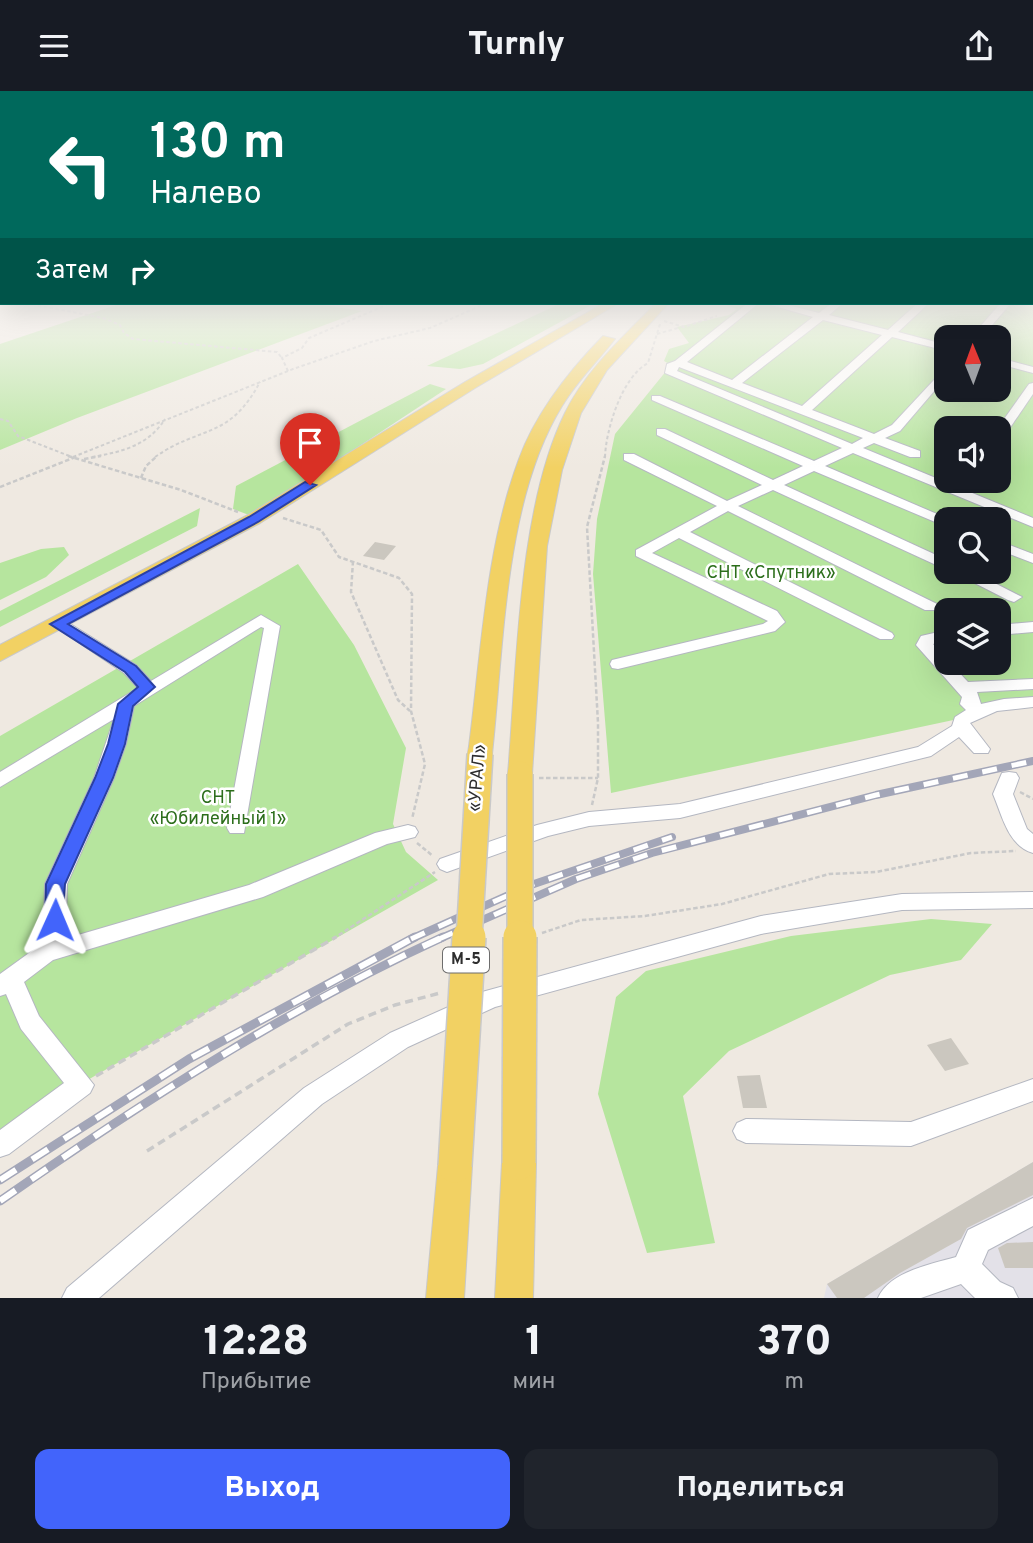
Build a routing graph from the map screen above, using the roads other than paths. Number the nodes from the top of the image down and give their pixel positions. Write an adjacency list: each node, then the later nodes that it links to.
1 (522, 355): 33 (main road)
2 (593, 355): 66 (main road, «УРАЛ» / М-5, bridge)
3 (613, 355): 62 (main road, bridge)
4 (689, 355): 7 (street)
5 (771, 355): 10 (street)
6 (867, 355): 14 (street)
7 (679, 363): 10 (street); 18 (street)
8 (1012, 364): 9 (street)
9 (1033, 369)
10 (734, 384): 14 (street)
11 (934, 384): 17 (street)
12 (1033, 386): 15 (street)
13 (656, 398): 21 (street)
14 (804, 411): 17 (street)
15 (1011, 418)
16 (661, 432): 22 (street)
17 (873, 438): 18 (street); 19 (street)
18 (851, 448): 21 (street); 25 (street)
19 (915, 454)
20 (629, 457): 23 (street)
21 (813, 465): 22 (street); 24 (street)
22 (770, 484): 23 (street); 29 (street)
23 (729, 505): 26 (street); 32 (street)
24 (934, 517)
25 (1033, 523)
26 (679, 532): 36 (street); 40 (street)
27 (1011, 550): 28 (street)
28 (1033, 559)
29 (934, 560)
30 (985, 584): 31 (street)
31 (1013, 597)
32 (931, 607)
33 (58, 624): 38 (main road); 43 (street)
34 (1033, 627): 35 (street)
35 (1011, 629)
36 (886, 636)
37 (934, 638): 39 (street)
38 (0, 654)
39 (934, 656)
40 (618, 664)
41 (951, 675): 44 (street)
42 (1033, 684): 44 (street)
43 (147, 687): 46 (street); 52 (street)
44 (963, 688): 47 (street)
45 (1033, 702): 47 (street)
46 (126, 704): 51 (street); 57 (street)
47 (977, 710): 48 (street)
48 (961, 728): 49 (street); 55 (street)
49 (981, 749)
50 (1009, 778): 54 (street)
51 (0, 781)
52 (237, 828)
53 (408, 832): 57 (street)
54 (1033, 846)
55 (447, 864)
56 (1033, 900): 65 (street)
57 (46, 953): 58 (street)
58 (6, 984): 61 (street)
59 (1033, 1090): 60 (street)
60 (746, 1132)
61 (0, 1145)
62 (519, 1163): 67 (main road)
63 (1033, 1211): 64 (street)
64 (966, 1268): 68 (street); 69 (street)
65 (77, 1298)
66 (445, 1298)
67 (514, 1298)
68 (893, 1298)
69 (1003, 1298)

